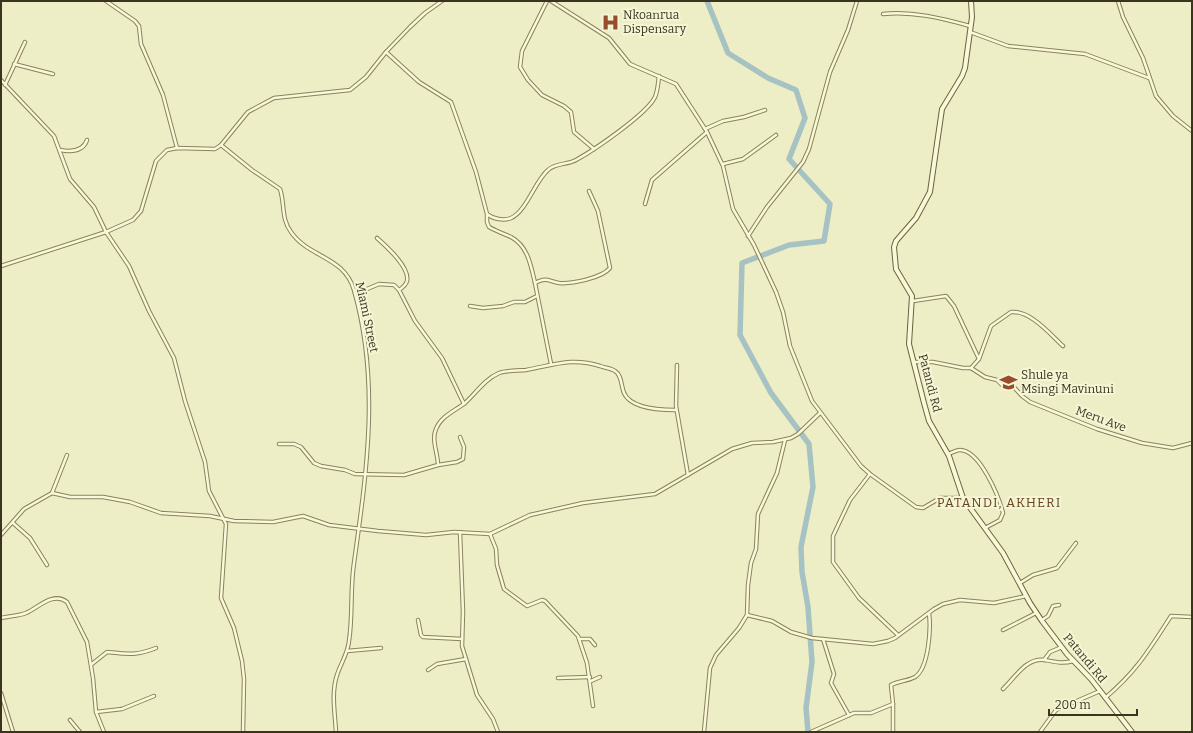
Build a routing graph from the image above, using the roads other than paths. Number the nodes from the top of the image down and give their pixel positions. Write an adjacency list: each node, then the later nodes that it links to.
1 (106, 1): 25 (street)
2 (442, 1): 12 (street)
3 (547, 1): 26 (street)
4 (550, 1): 15 (street)
5 (857, 1): 33 (street)
6 (971, 1): 9 (street, Patandi Rd)
7 (1118, 1): 16 (street)
8 (883, 14): 9 (street)
9 (970, 26): 10 (street, Patandi Rd)
10 (970, 32): 16 (street); 40 (street, Patandi Rd)
11 (25, 42): 13 (street)
12 (386, 52): 24 (street); 31 (street)
13 (14, 64): 14 (street); 18 (street)
14 (53, 74)
15 (659, 76): 20 (street); 26 (street)
16 (1149, 78): 21 (street)
17 (1, 80): 18 (street)
18 (5, 85): 27 (street)
19 (765, 110): 20 (street)
20 (706, 131): 28 (street); 30 (street)
21 (1192, 131)
22 (776, 135): 28 (street)
23 (87, 140): 27 (street)
24 (221, 144): 25 (street); 38 (street, Miami Street)
25 (177, 148): 32 (street)
26 (594, 149): 31 (street)
27 (60, 150): 32 (street)
28 (723, 164): 33 (street)
29 (589, 191): 36 (street)
30 (645, 204)
31 (487, 214): 36 (street)
32 (106, 232): 35 (street); 63 (street)
33 (748, 236): 50 (street)
34 (377, 238): 37 (street)
35 (1, 266)
36 (535, 283): 39 (street)
37 (399, 290): 38 (street); 48 (street)
38 (355, 294): 58 (street, Miami Street)
39 (537, 296): 41 (street); 45 (street)
40 (913, 301): 43 (street); 44 (street, Patandi Rd)
41 (470, 306)
42 (1063, 346): 43 (street)
43 (979, 359): 47 (street)
44 (914, 362): 47 (street); 56 (street, Patandi Rd)
45 (551, 364): 48 (street); 49 (street)
46 (677, 365): 49 (street)
47 (971, 368): 53 (street, Meru Ave)
48 (464, 404): 57 (street)
49 (676, 410): 60 (street)
50 (820, 414): 52 (street); 59 (street)
51 (460, 437): 57 (street)
52 (785, 440): 60 (street); 77 (street)
53 (1192, 443)
54 (279, 444): 58 (street)
55 (67, 455): 61 (street)
56 (948, 455): 62 (street, Patandi Rd); 65 (street)
57 (437, 465): 58 (street)
58 (366, 474): 66 (street, Miami Street)
59 (870, 474): 62 (street); 83 (street)
60 (688, 475): 68 (street)
61 (52, 493): 63 (street); 64 (street)
62 (963, 498): 65 (street, Patandi Rd)
63 (224, 519): 66 (street); 114 (street)
64 (13, 523): 69 (street); 71 (street)
65 (985, 528): 72 (street, Patandi Rd)
66 (359, 529): 67 (street); 91 (street, Miami Street)
67 (460, 532): 68 (street); 85 (street)
68 (490, 534): 84 (street)
69 (1, 535)
70 (1076, 543): 72 (street)
71 (47, 564)
72 (1020, 583): 73 (street, Patandi Rd)
73 (1026, 596): 75 (street, Patandi Rd); 76 (street)
74 (1059, 605): 81 (street)
75 (1037, 612): 81 (street, Patandi Rd); 82 (street)
76 (929, 613): 83 (street); 106 (street)
77 (747, 615): 86 (street); 117 (street)
78 (1192, 617): 105 (street)
79 (1, 618): 95 (street)
80 (418, 620): 85 (street)
81 (1042, 620): 88 (street, Patandi Rd)
82 (1003, 630)
83 (898, 635): 86 (street)
84 (579, 638): 87 (street); 97 (street)
85 (462, 639): 92 (street)
86 (823, 639): 109 (street)
87 (595, 645)
88 (1062, 647): 93 (street); 94 (street, Patandi Rd)
89 (156, 648): 95 (street)
90 (381, 648): 91 (street)
91 (348, 651): 115 (street, Miami Street)
92 (466, 659): 96 (street); 116 (street)
93 (1044, 660): 94 (street); 101 (street)
94 (1074, 661): 102 (street, Patandi Rd)
95 (91, 665): 108 (street)
96 (428, 670)
97 (590, 677): 98 (street); 100 (street)
98 (558, 678)
99 (600, 678): 100 (street)
100 (591, 681): 107 (street)
101 (1004, 689)
102 (1100, 691): 105 (street, Patandi Rd); 120 (street)
103 (1, 693): 111 (street)
104 (154, 696): 108 (street)
105 (1105, 698): 121 (street, Patandi Rd)
106 (894, 704): 109 (street); 119 (street)
107 (594, 706)
108 (96, 712): 113 (street)
109 (849, 715): 118 (street)
110 (70, 720): 112 (street)
111 (13, 732)
112 (80, 732)
113 (104, 732)
114 (243, 732)
115 (336, 732)
116 (498, 732)
117 (704, 732)
118 (811, 732)
119 (893, 732)
120 (1040, 732)
121 (1132, 732)

